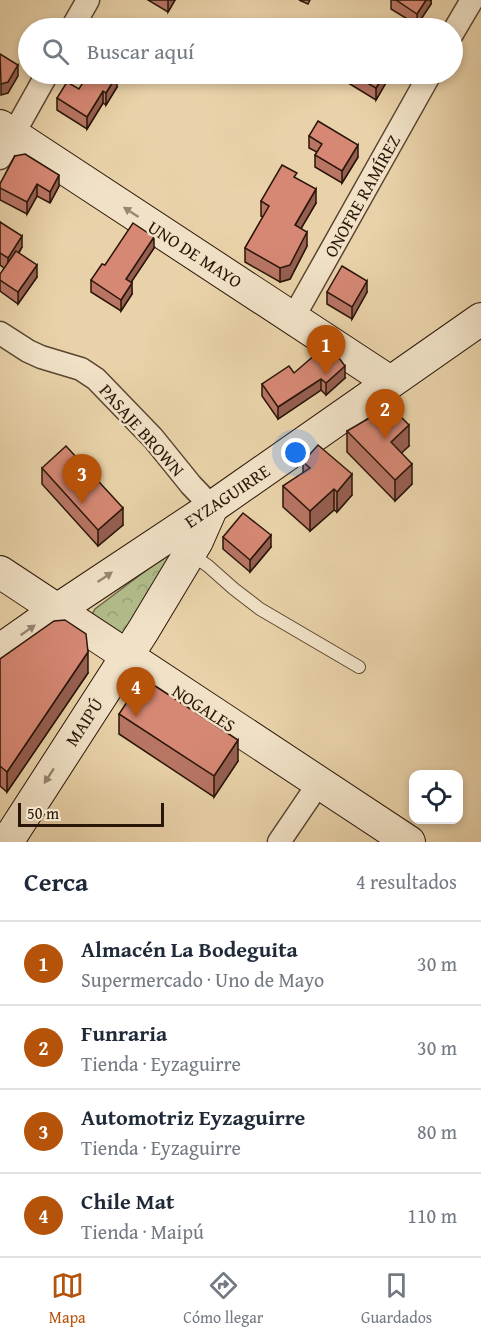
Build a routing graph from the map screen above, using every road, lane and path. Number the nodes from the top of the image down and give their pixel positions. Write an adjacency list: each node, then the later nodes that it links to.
1 (88, 0): 3 (street)
2 (472, 0): 4 (street)
3 (78, 18)
4 (462, 18)
5 (40, 84): 7 (street)
6 (424, 84): 8 (street, ONOFRE RAMÍREZ)
7 (4, 139): 8 (street, UNO DE MAYO, one-way to 7)
8 (293, 318): 11 (street, UNO DE MAYO)
9 (481, 319): 11 (street, EYZAGUIRRE)
10 (0, 333): 12 (street, PASAJE BROWN)
11 (390, 382): 12 (street, EYZAGUIRRE)
12 (212, 507): 13 (street, MAIPÚ); 15 (street, EYZAGUIRRE, one-way to 12)
13 (190, 554): 17 (street, MAIPÚ); 18 (lane)
14 (0, 572): 15 (street, NOGALES)
15 (57, 610): 16 (street, EYZAGUIRRE, one-way to 15); 17 (street, NOGALES)
16 (0, 650)
17 (127, 656): 19 (street, NOGALES); 20 (street, MAIPÚ, one-way to 20)
18 (359, 667)
19 (319, 783): 21 (street); 22 (street, NOGALES)
20 (7, 842)
21 (279, 842)
22 (409, 842)

